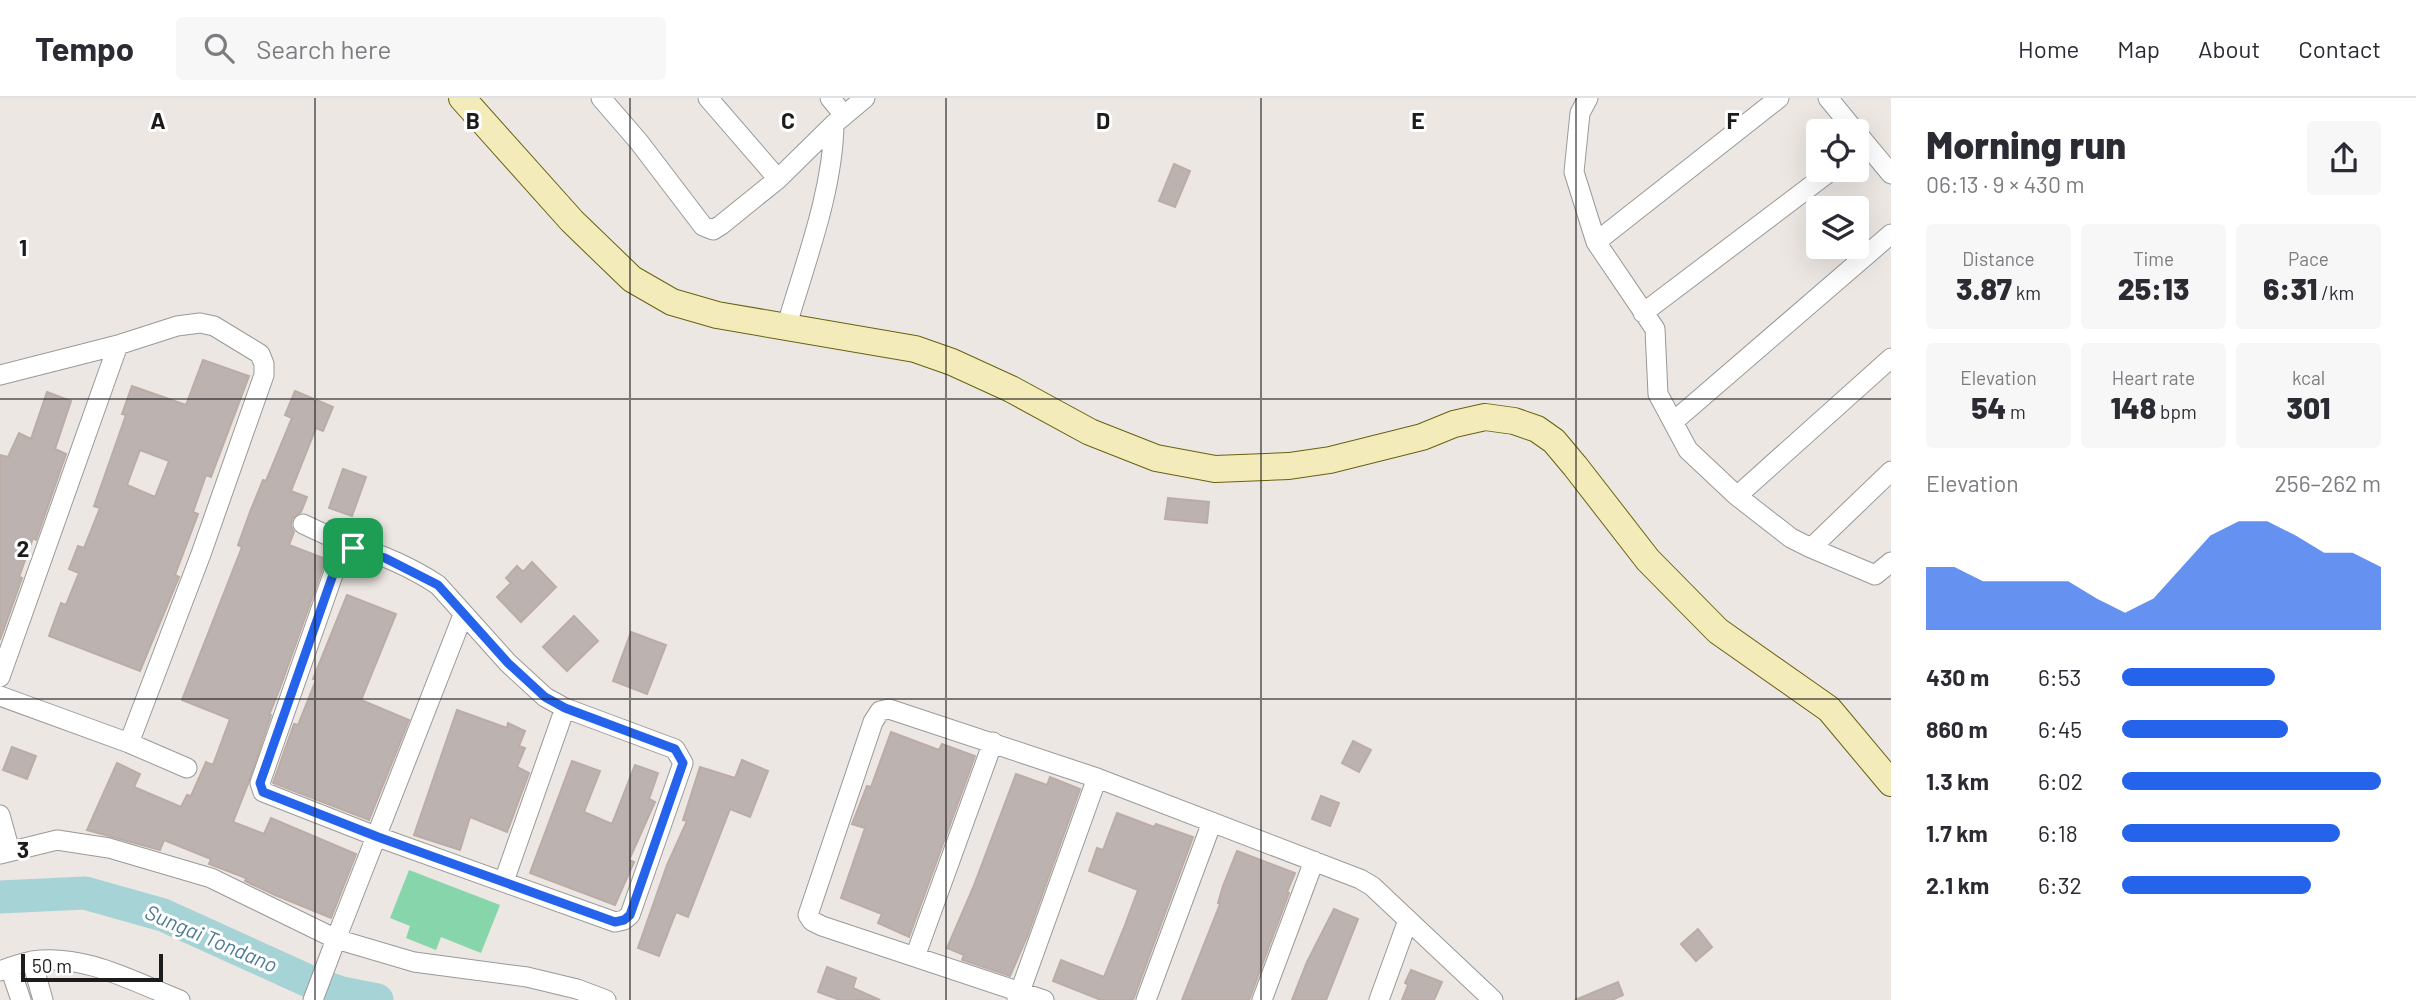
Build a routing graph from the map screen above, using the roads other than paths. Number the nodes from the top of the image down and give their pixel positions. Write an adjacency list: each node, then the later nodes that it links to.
1 (462, 98): 18 (main road)
2 (601, 98): 13 (street)
3 (708, 98): 13 (street)
4 (830, 98): 9 (street)
5 (865, 98): 9 (street)
6 (1588, 98): 16 (street)
7 (1779, 98): 16 (street)
8 (1828, 98): 10 (street)
9 (839, 119): 13 (street); 18 (street)
10 (1844, 119)
11 (1869, 151): 12 (street)
12 (1891, 174)
13 (778, 179)
14 (1816, 182): 17 (street)
15 (1891, 233): 22 (street)
16 (1596, 242): 17 (street)
17 (1643, 313): 22 (street)
18 (786, 328): 37 (main road)
19 (118, 345): 21 (street); 30 (street); 34 (street)
20 (1891, 358): 24 (street)
21 (0, 374)
22 (1673, 422): 24 (street)
23 (1891, 471): 26 (street)
24 (1737, 496): 26 (street)
25 (303, 524): 27 (street)
26 (1811, 548): 28 (street)
27 (348, 550): 29 (street); 40 (street)
28 (1891, 562)
29 (464, 615): 32 (street); 40 (street)
30 (0, 677)
31 (0, 696): 34 (street)
32 (565, 708): 43 (street); 43 (street)
33 (993, 742): 36 (street); 46 (street); 46 (street)
34 (129, 743): 35 (street)
35 (187, 768)
36 (1097, 778): 39 (street); 49 (street)
37 (1891, 783)
38 (0, 815): 41 (street)
39 (1212, 822): 42 (street); 56 (street)
40 (378, 837): 43 (street); 45 (street)
41 (5, 853): 45 (street)
42 (1314, 861): 44 (street); 57 (street)
43 (504, 881)
44 (1408, 920): 58 (street); 59 (street)
45 (336, 939): 53 (street); 54 (street)
46 (915, 957): 49 (street)
47 (32, 961): 48 (street); 51 (street); 52 (street)
48 (5, 969): 50 (street)
49 (1019, 996): 55 (street)
50 (21, 1000)
51 (43, 1000)
52 (180, 1000)
53 (313, 1000)
54 (606, 1000)
55 (1044, 1000)
56 (1146, 1000)
57 (1262, 1000)
58 (1379, 1000)
59 (1493, 1000)

